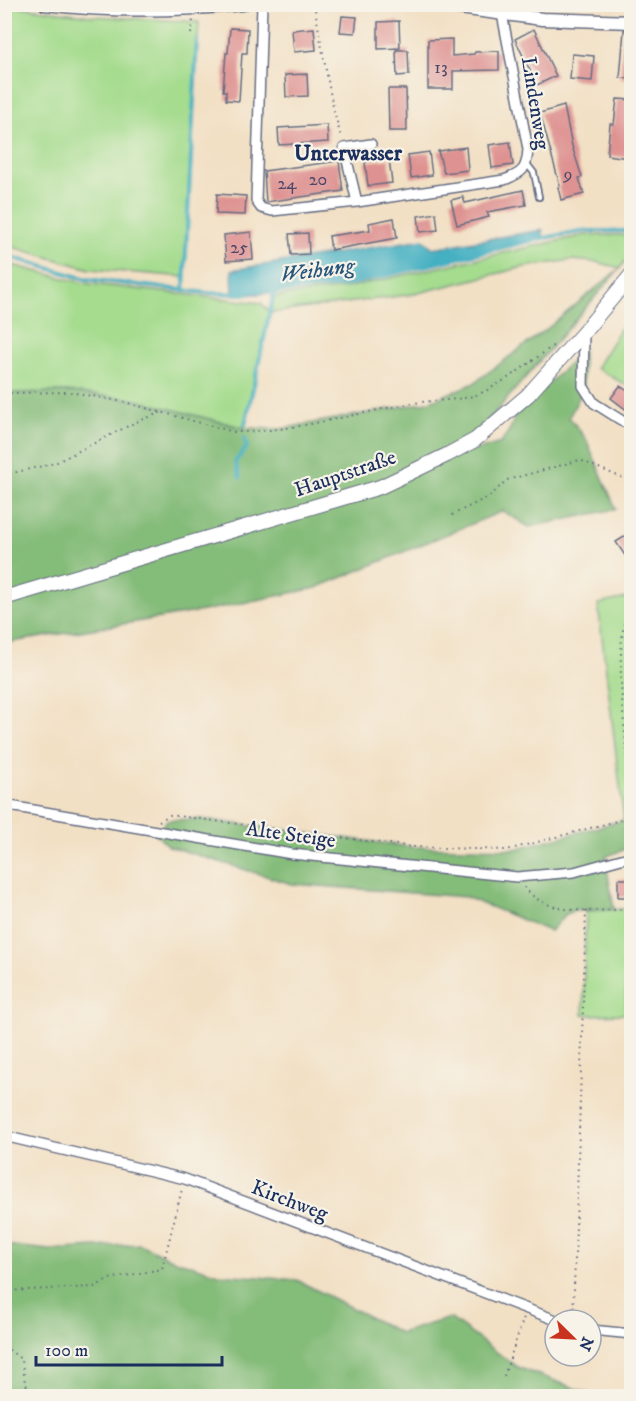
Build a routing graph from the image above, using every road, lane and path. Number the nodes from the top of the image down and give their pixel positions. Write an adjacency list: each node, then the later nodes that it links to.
1 (45, 4): 6 (street)
2 (243, 4): 6 (street)
3 (262, 4): 13 (street, Lindenweg)
4 (314, 4): 10 (path)
5 (430, 4): 7 (street)
6 (226, 5)
7 (502, 14): 8 (street); 11 (street, Lindenweg)
8 (632, 22)
9 (371, 144): 10 (street)
10 (344, 148): 13 (street)
11 (527, 164): 12 (lane); 13 (street, Lindenweg)
12 (540, 197)
13 (357, 202)
14 (632, 274): 15 (main road, Hauptstraße)
15 (584, 332): 19 (street); 23 (main road, Hauptstraße)
16 (554, 345): 18 (path)
17 (4, 393): 18 (path)
18 (162, 412): 20 (path)
19 (632, 427)
20 (4, 475)
21 (632, 482): 22 (path)
22 (452, 515)
23 (4, 598)
24 (632, 601): 25 (path)
25 (632, 788)
26 (4, 805): 28 (street, Alte Steige)
27 (632, 817): 28 (path)
28 (151, 829): 30 (street, Alte Steige)
29 (632, 856): 30 (street, Alte Steige)
30 (517, 877): 32 (path)
31 (632, 909): 32 (path)
32 (586, 911): 36 (path)
33 (4, 1136): 34 (street, Kirchweg)
34 (185, 1179): 35 (path); 37 (street, Kirchweg)
35 (4, 1292)
36 (573, 1308)
37 (527, 1309): 38 (street, Kirchweg); 42 (path)
38 (543, 1315)
39 (603, 1331): 40 (street)
40 (632, 1334)
41 (4, 1346): 43 (path)
42 (504, 1376)
43 (33, 1396)

